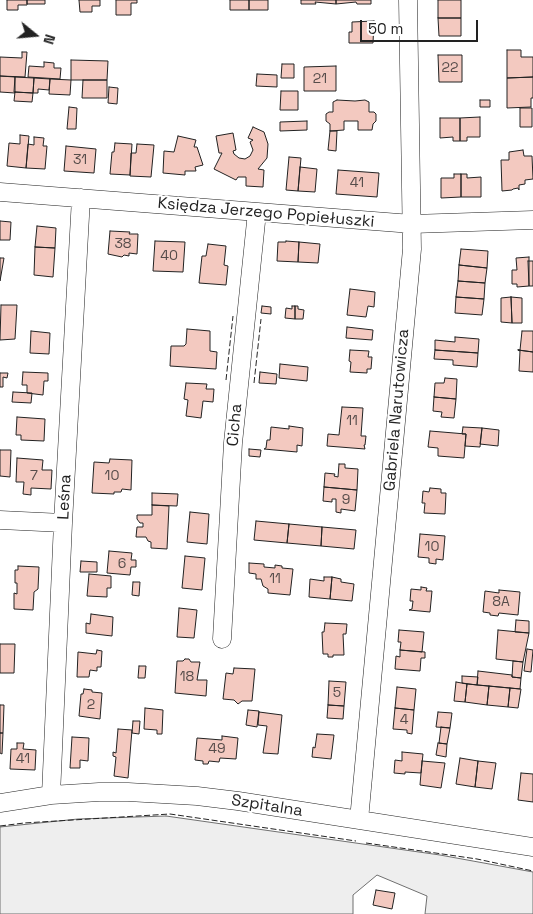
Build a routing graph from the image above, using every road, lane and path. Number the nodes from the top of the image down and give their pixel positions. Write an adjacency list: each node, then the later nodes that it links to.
1 (408, 0): 6 (street, Gabriela Narutowicza)
2 (0, 192): 3 (street, Księdza Jerzego Popiełuszki)
3 (81, 198): 4 (street, Księdza Jerzego Popiełuszki); 8 (street, Leśna)
4 (257, 212): 6 (street, Księdza Jerzego Popiełuszki); 9 (street, Cicha)
5 (533, 220): 6 (street, Księdza Jerzego Popiełuszki)
6 (412, 224): 12 (street, Gabriela Narutowicza)
7 (0, 520): 8 (street)
8 (63, 523): 10 (street, Leśna)
9 (222, 639)
10 (51, 795): 11 (street, Szpitalna); 12 (street, Szpitalna)
11 (0, 803)
12 (359, 820): 13 (street, Szpitalna)
13 (533, 847)

